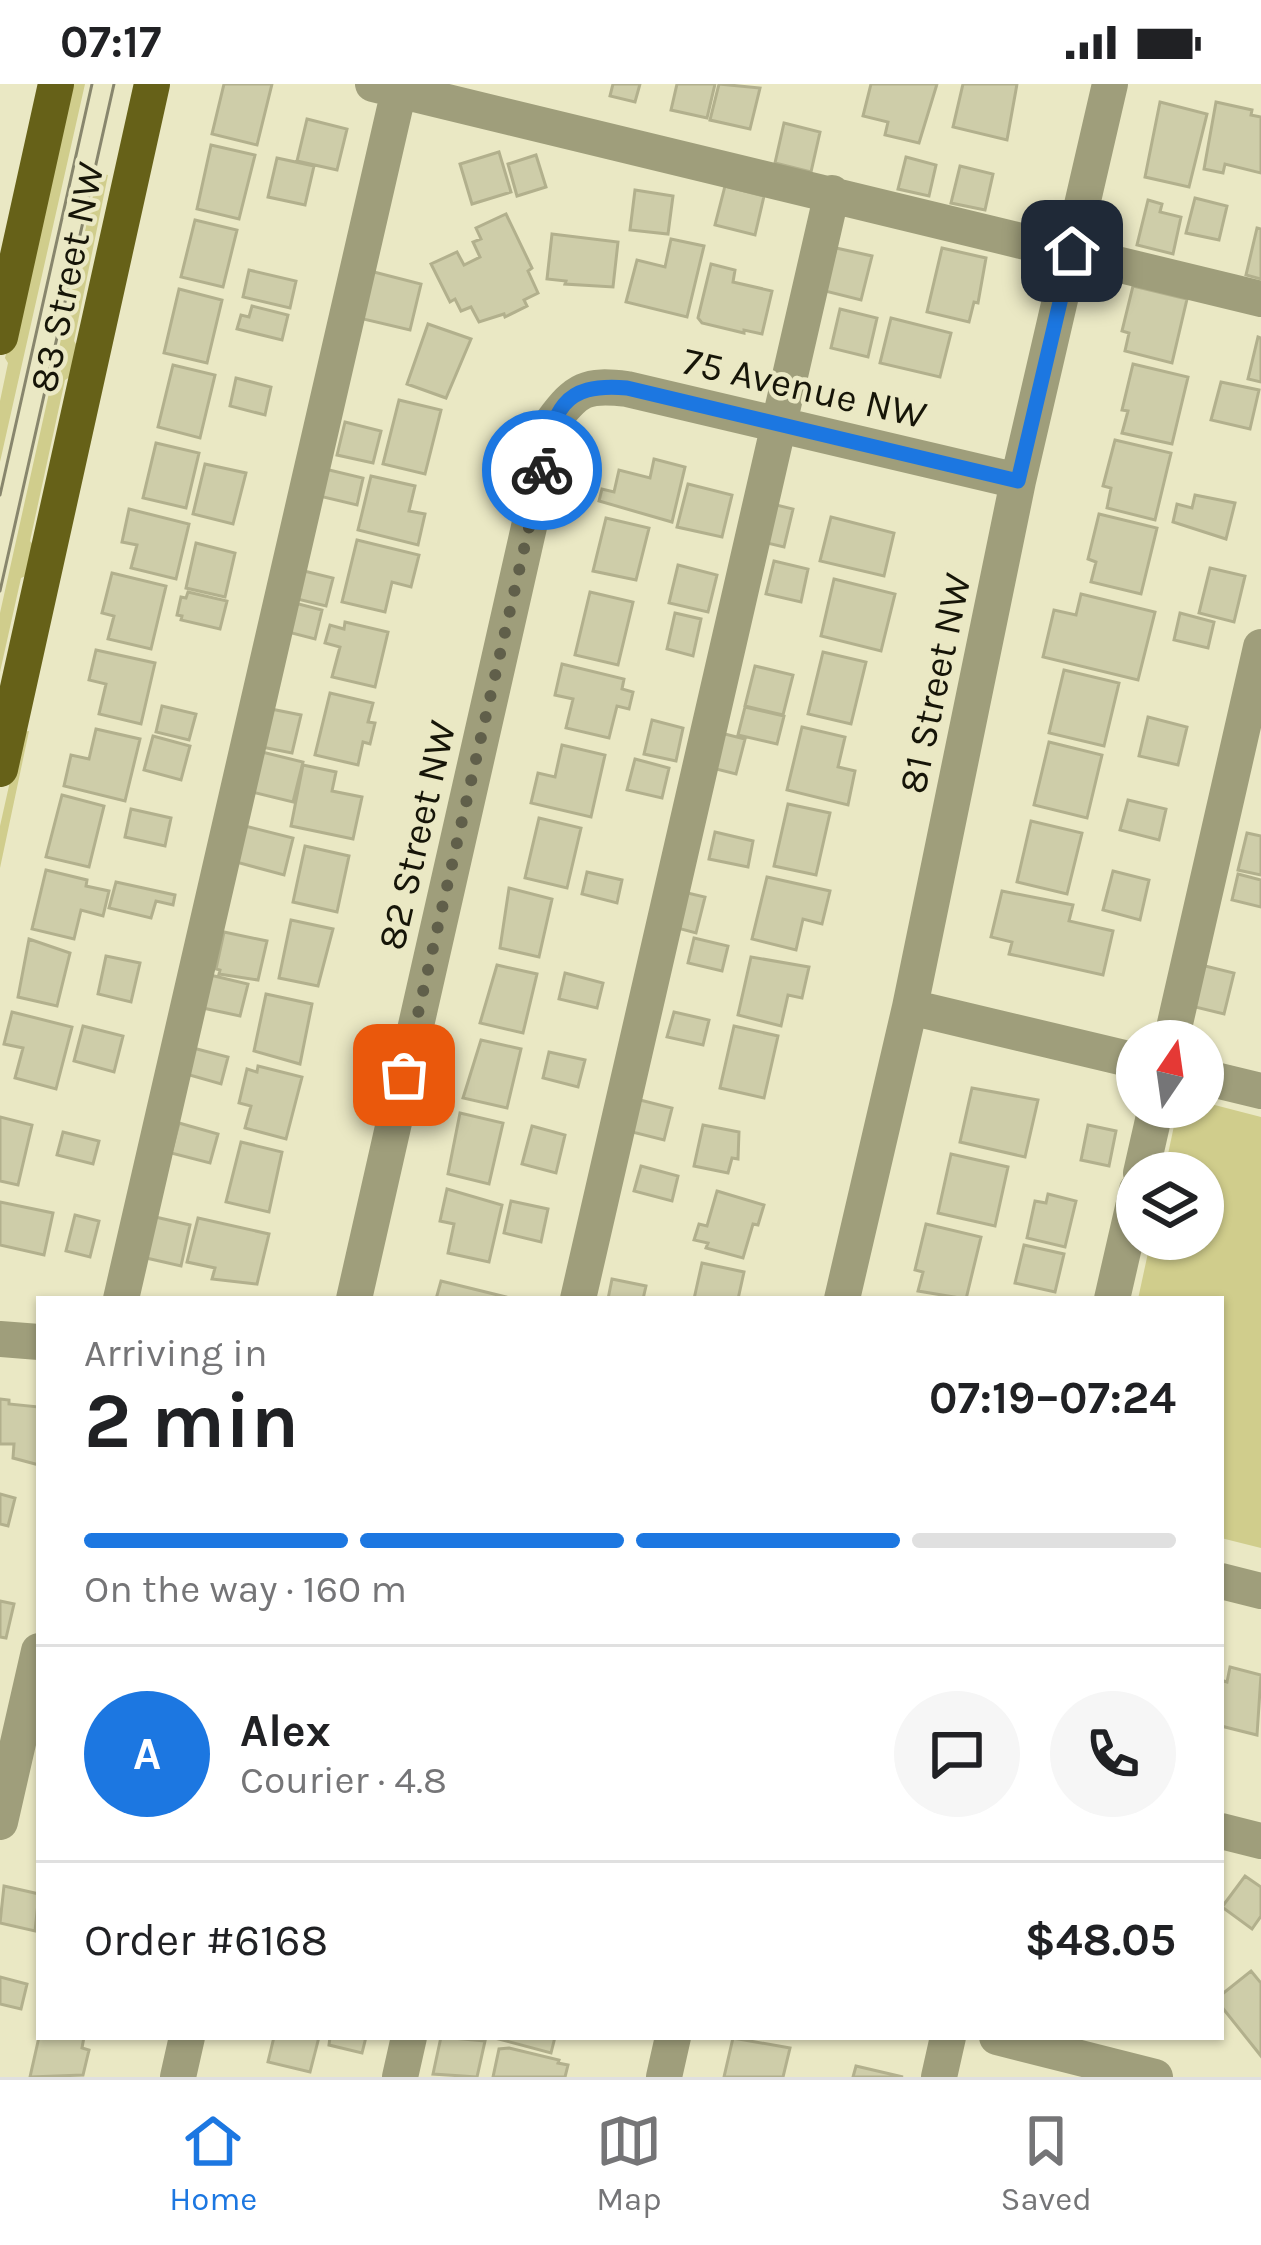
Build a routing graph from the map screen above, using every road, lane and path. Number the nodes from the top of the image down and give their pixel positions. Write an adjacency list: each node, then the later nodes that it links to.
1 (56, 84): 8 (main road, 83 Street NW)
2 (152, 84): 13 (main road, 83 Street NW)
3 (1110, 84): 6 (street, 81 Street NW)
4 (386, 87): 5 (street); 20 (street)
5 (832, 194): 6 (street); 10 (street)
6 (1072, 251): 7 (street); 11 (street, 81 Street NW)
7 (1261, 299)
8 (0, 337)
9 (572, 395): 10 (street, 75 Avenue NW); 21 (street, 82 Street NW)
10 (778, 424): 11 (street, 75 Avenue NW); 22 (street)
11 (1018, 481): 14 (street, 81 Street NW)
12 (1261, 647): 15 (street)
13 (0, 769)
14 (910, 1007): 16 (street); 23 (street, 81 Street NW)
15 (1177, 1020)
16 (1116, 1056)
17 (1224, 1081): 18 (street)
18 (1261, 1090)
19 (1121, 1260): 24 (street)
20 (122, 1296)
21 (355, 1296)
22 (579, 1296)
23 (843, 1296)
24 (1113, 1296)
25 (0, 1339): 26 (street)
26 (36, 1342)
27 (1224, 1582): 28 (street)
28 (1261, 1591)
29 (36, 1664): 30 (street)
30 (0, 1822)
31 (1224, 1832): 32 (street)
32 (1261, 1841)
33 (186, 2040): 38 (street)
34 (408, 2040): 39 (street)
35 (672, 2040): 40 (street)
36 (947, 2040): 41 (street)
37 (1009, 2040): 42 (street)
38 (178, 2077)
39 (400, 2077)
40 (664, 2077)
41 (939, 2077)
42 (1155, 2077)

